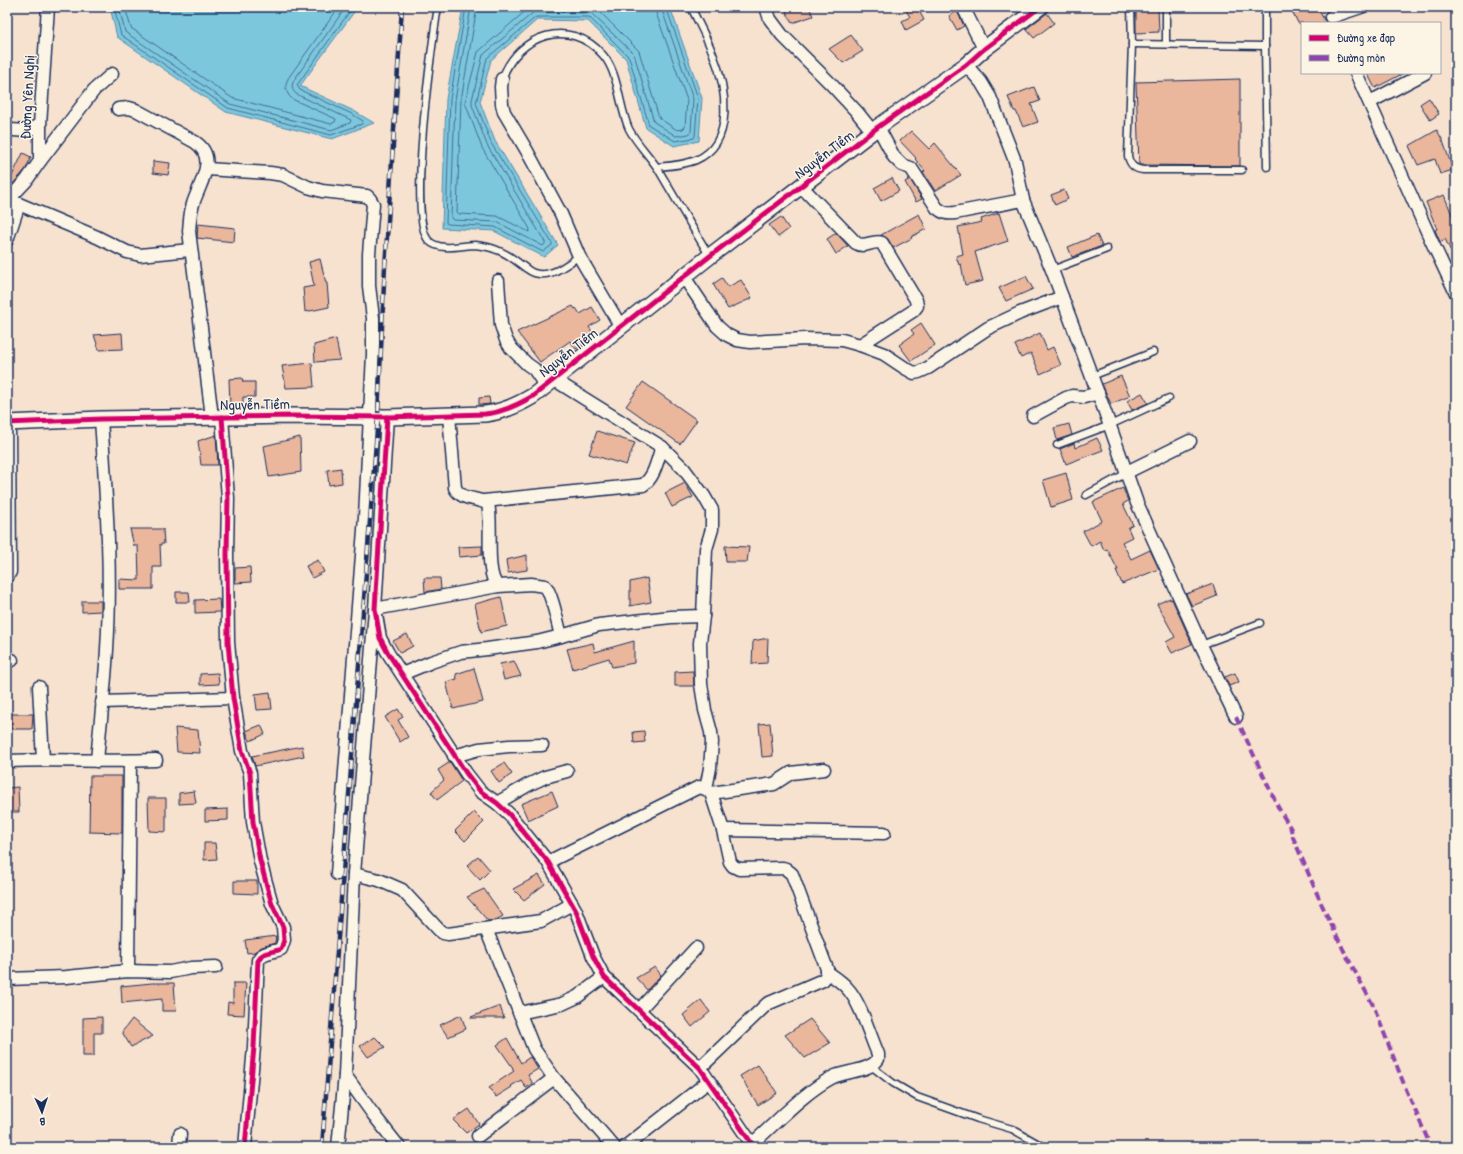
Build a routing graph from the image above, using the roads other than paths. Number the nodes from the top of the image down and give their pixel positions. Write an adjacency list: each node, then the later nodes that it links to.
1 (48, 7): 23 (street, Đường Yên Nghị)
2 (438, 7): 37 (lane)
3 (691, 7): 28 (lane)
4 (766, 7): 25 (street)
5 (963, 7): 15 (street)
6 (1040, 7): 15 (street, Nguyễn Tiềm)
7 (1131, 7): 12 (lane)
8 (1166, 7): 13 (lane)
9 (1265, 7): 14 (lane)
10 (1361, 7): 11 (street)
11 (1330, 16)
12 (1132, 44): 13 (lane); 30 (lane)
13 (1166, 44): 14 (lane)
14 (1265, 46): 27 (lane)
15 (984, 49): 16 (street, Nguyễn Tiềm)
16 (966, 65): 25 (street, Nguyễn Tiềm); 32 (street)
17 (112, 74): 26 (street)
18 (1356, 74): 21 (street)
19 (1423, 74): 21 (street)
20 (502, 79): 28 (lane); 37 (street)
21 (1370, 102): 42 (street)
22 (118, 109): 29 (street)
23 (40, 124): 24 (street); 26 (street, Đường Yên Nghị)
24 (7, 129)
25 (876, 129): 31 (street, Nguyễn Tiềm); 32 (street)
26 (40, 161): 33 (street, Đường Yên Nghị)
27 (1268, 167)
28 (657, 168): 38 (lane)
29 (207, 169): 36 (street); 52 (street)
30 (1242, 170)
31 (801, 186): 38 (street, Nguyễn Tiềm); 45 (street)
32 (1023, 200): 39 (street)
33 (11, 201): 34 (street); 36 (street)
34 (7, 240)
35 (1107, 249): 39 (lane)
36 (190, 250): 54 (street)
37 (579, 256): 44 (street)
38 (710, 256): 40 (street, Nguyễn Tiềm)
39 (1052, 270): 43 (street)
40 (684, 277): 44 (street, Nguyễn Tiềm); 45 (street)
41 (498, 281): 48 (street)
42 (1455, 288)
43 (1062, 297): 45 (street); 47 (street)
44 (621, 327): 48 (street, Nguyễn Tiềm)
45 (860, 345)
46 (1153, 352): 47 (lane)
47 (1092, 376): 49 (street)
48 (549, 382): 51 (street, Nguyễn Tiềm); 61 (street)
49 (1098, 392): 53 (street); 58 (street)
50 (1169, 398): 58 (lane)
51 (449, 414): 55 (street, Nguyễn Tiềm); 64 (street)
52 (370, 416): 54 (street, Nguyễn Tiềm); 55 (street, Nguyễn Tiềm); 91 (street)
53 (1033, 416)
54 (217, 417): 56 (street, Nguyễn Tiềm); 74 (street)
55 (387, 417): 67 (street)
56 (102, 419): 57 (street, Nguyễn Tiềm); 75 (street)
57 (8, 423): 65 (street)
58 (1110, 425): 60 (lane); 62 (street)
59 (1190, 441): 62 (street)
60 (1057, 445)
61 (662, 447): 64 (street); 68 (street)
62 (1127, 472): 63 (lane); 71 (street)
63 (1086, 495)
64 (484, 501): 66 (street)
65 (7, 576)
66 (498, 586): 67 (street); 70 (street)
67 (375, 609): 72 (street); 92 (street)
68 (703, 616): 70 (street); 86 (street)
69 (1260, 623): 71 (lane)
70 (561, 636): 72 (street)
71 (1201, 645): 76 (street)
72 (402, 674): 78 (street)
73 (39, 687): 79 (street)
74 (233, 698): 75 (street); 112 (street)
75 (102, 702): 83 (street)
76 (1236, 717)
77 (542, 745): 78 (street)
78 (454, 756): 87 (street)
79 (43, 760): 81 (street); 83 (street)
80 (156, 760): 82 (street)
81 (7, 761)
82 (130, 761): 83 (street); 97 (street)
83 (97, 762)
84 (824, 769): 86 (street)
85 (567, 771): 87 (street)
86 (708, 791): 88 (street); 90 (street)
87 (497, 803): 90 (street)
88 (723, 830): 89 (street); 98 (street)
89 (884, 833)
90 (548, 862): 93 (street)
91 (337, 874)
92 (354, 874): 94 (street); 105 (street)
93 (572, 904): 94 (street); 99 (street)
94 (486, 929): 102 (street)
95 (696, 948): 101 (street)
96 (216, 967): 97 (street)
97 (128, 971): 100 (street)
98 (827, 972): 103 (street); 104 (street)
99 (604, 977): 101 (street); 102 (street)
100 (7, 979)
101 (639, 1010): 104 (street)
102 (519, 1013): 106 (street)
103 (872, 1066): 110 (street); 117 (lane)
104 (700, 1068): 107 (street)
105 (345, 1075): 113 (street); 114 (street)
106 (554, 1078): 109 (street); 115 (street)
107 (709, 1081): 110 (street); 116 (street)
108 (180, 1134): 111 (street)
109 (478, 1136)
110 (753, 1145)
111 (179, 1147)
112 (245, 1147)
113 (338, 1147)
114 (399, 1147)
115 (614, 1147)
116 (625, 1147)
117 (1044, 1147)

